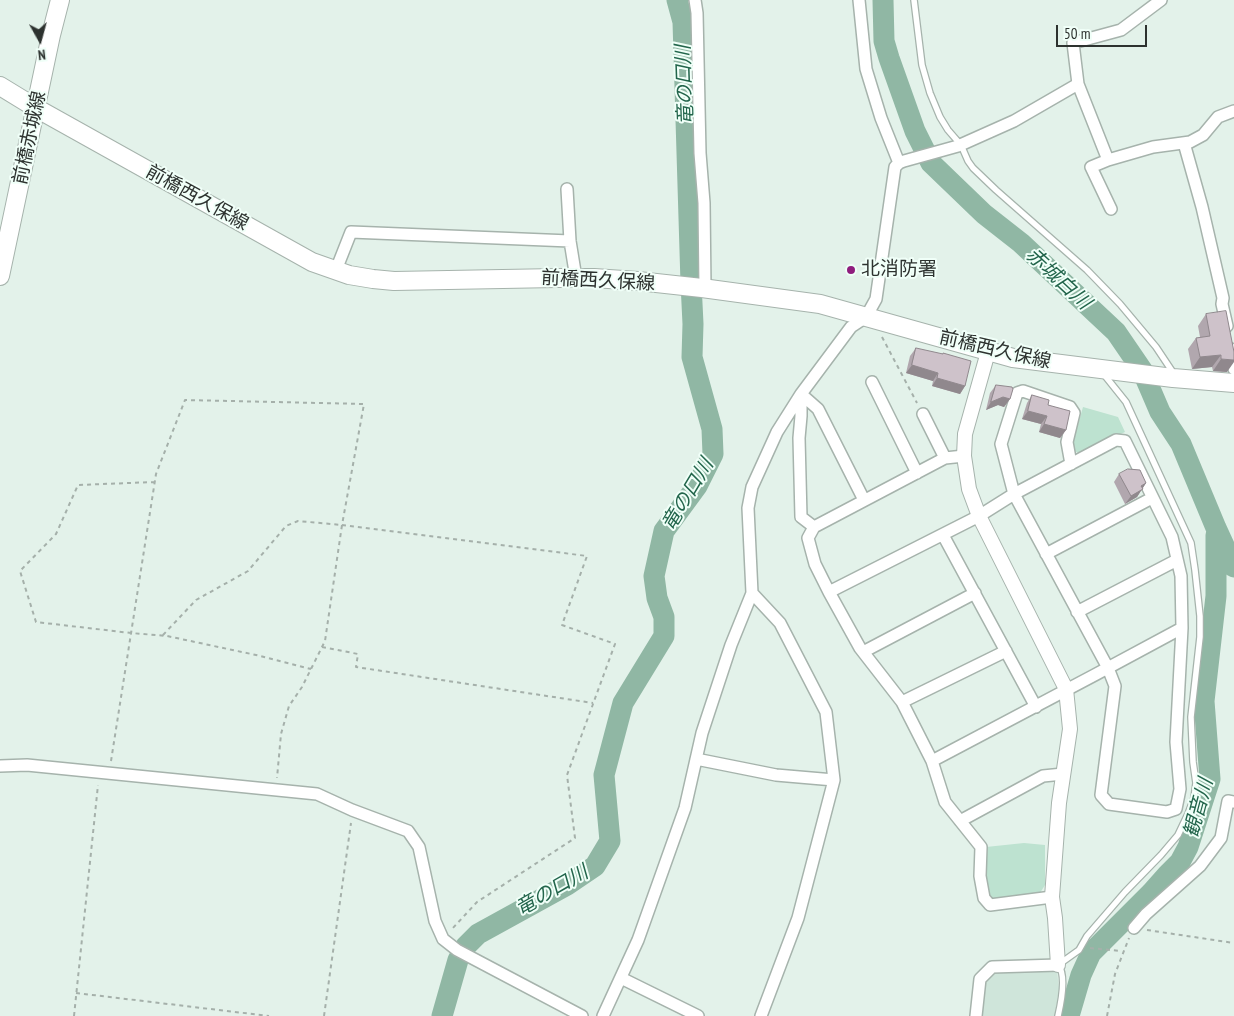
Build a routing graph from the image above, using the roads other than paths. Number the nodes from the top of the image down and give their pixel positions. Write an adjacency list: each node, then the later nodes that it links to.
1 (60, 0): 8 (main road, 前橋赤城線)
2 (695, 0): 20 (street)
3 (860, 0): 13 (street)
4 (914, 0): 11 (lane)
5 (1160, 0): 6 (street)
6 (1078, 84): 11 (street); 12 (street)
7 (0, 86): 8 (main road, 前橋西久保線)
8 (36, 108): 17 (main road, 前橋西久保線); 18 (main road, 前橋赤城線)
9 (1234, 111): 10 (street)
10 (1184, 143): 12 (street); 24 (street)
11 (959, 146): 13 (street); 25 (lane)
12 (1108, 160): 15 (street)
13 (902, 162): 21 (street)
14 (567, 189): 16 (street)
15 (1111, 209)
16 (570, 241): 17 (street); 19 (street)
17 (336, 270): 19 (main road, 前橋西久保線)
18 (0, 276)
19 (576, 278): 20 (main road, 前橋西久保線)
20 (704, 288): 21 (main road, 前橋西久保線)
21 (866, 317): 22 (main road, 前橋西久保線); 28 (street)
22 (988, 352): 23 (main road, 前橋西久保線); 30 (street)
23 (1101, 369): 25 (main road, 前橋西久保線); 62 (lane)
24 (1234, 369)
25 (1174, 378): 27 (main road, 前橋西久保線)
26 (872, 382): 33 (street)
27 (1234, 384)
28 (801, 394): 36 (street); 38 (street); 43 (street)
29 (923, 414): 31 (street)
30 (964, 456): 31 (street); 37 (street)
31 (946, 458): 33 (street)
32 (1071, 464): 34 (street); 34 (street); 35 (street)
33 (917, 473): 36 (street)
34 (1014, 494): 37 (street); 40 (street)
35 (1152, 498): 40 (street); 41 (street)
36 (864, 500): 38 (street)
37 (979, 516): 39 (street); 50 (street)
38 (814, 526): 42 (street)
39 (943, 535): 42 (street); 44 (street)
40 (1046, 554): 45 (street)
41 (1177, 560): 45 (street); 46 (street)
42 (829, 592): 48 (street)
43 (752, 593): 53 (street); 57 (street)
44 (974, 593): 47 (street); 48 (street)
45 (1077, 612): 49 (street)
46 (1182, 628): 49 (street); 49 (street)
47 (1006, 651): 51 (street); 52 (street)
48 (863, 652): 51 (street)
49 (1108, 668): 50 (street)
50 (1066, 689): 52 (street); 56 (street)
51 (902, 702): 54 (street)
52 (1036, 707): 54 (street)
53 (696, 759): 57 (street); 63 (street)
54 (932, 760): 59 (street)
55 (0, 766): 64 (street)
56 (1063, 774): 59 (street); 60 (street)
57 (834, 780): 67 (street)
58 (1234, 802): 61 (street)
59 (960, 821): 60 (street)
60 (1052, 897): 62 (street)
61 (1134, 928)
62 (1058, 965): 68 (street); 69 (lane)
63 (620, 978): 65 (street); 66 (street)
64 (582, 1016)
65 (603, 1016)
66 (698, 1016)
67 (761, 1016)
68 (976, 1016)
69 (1058, 1016)

